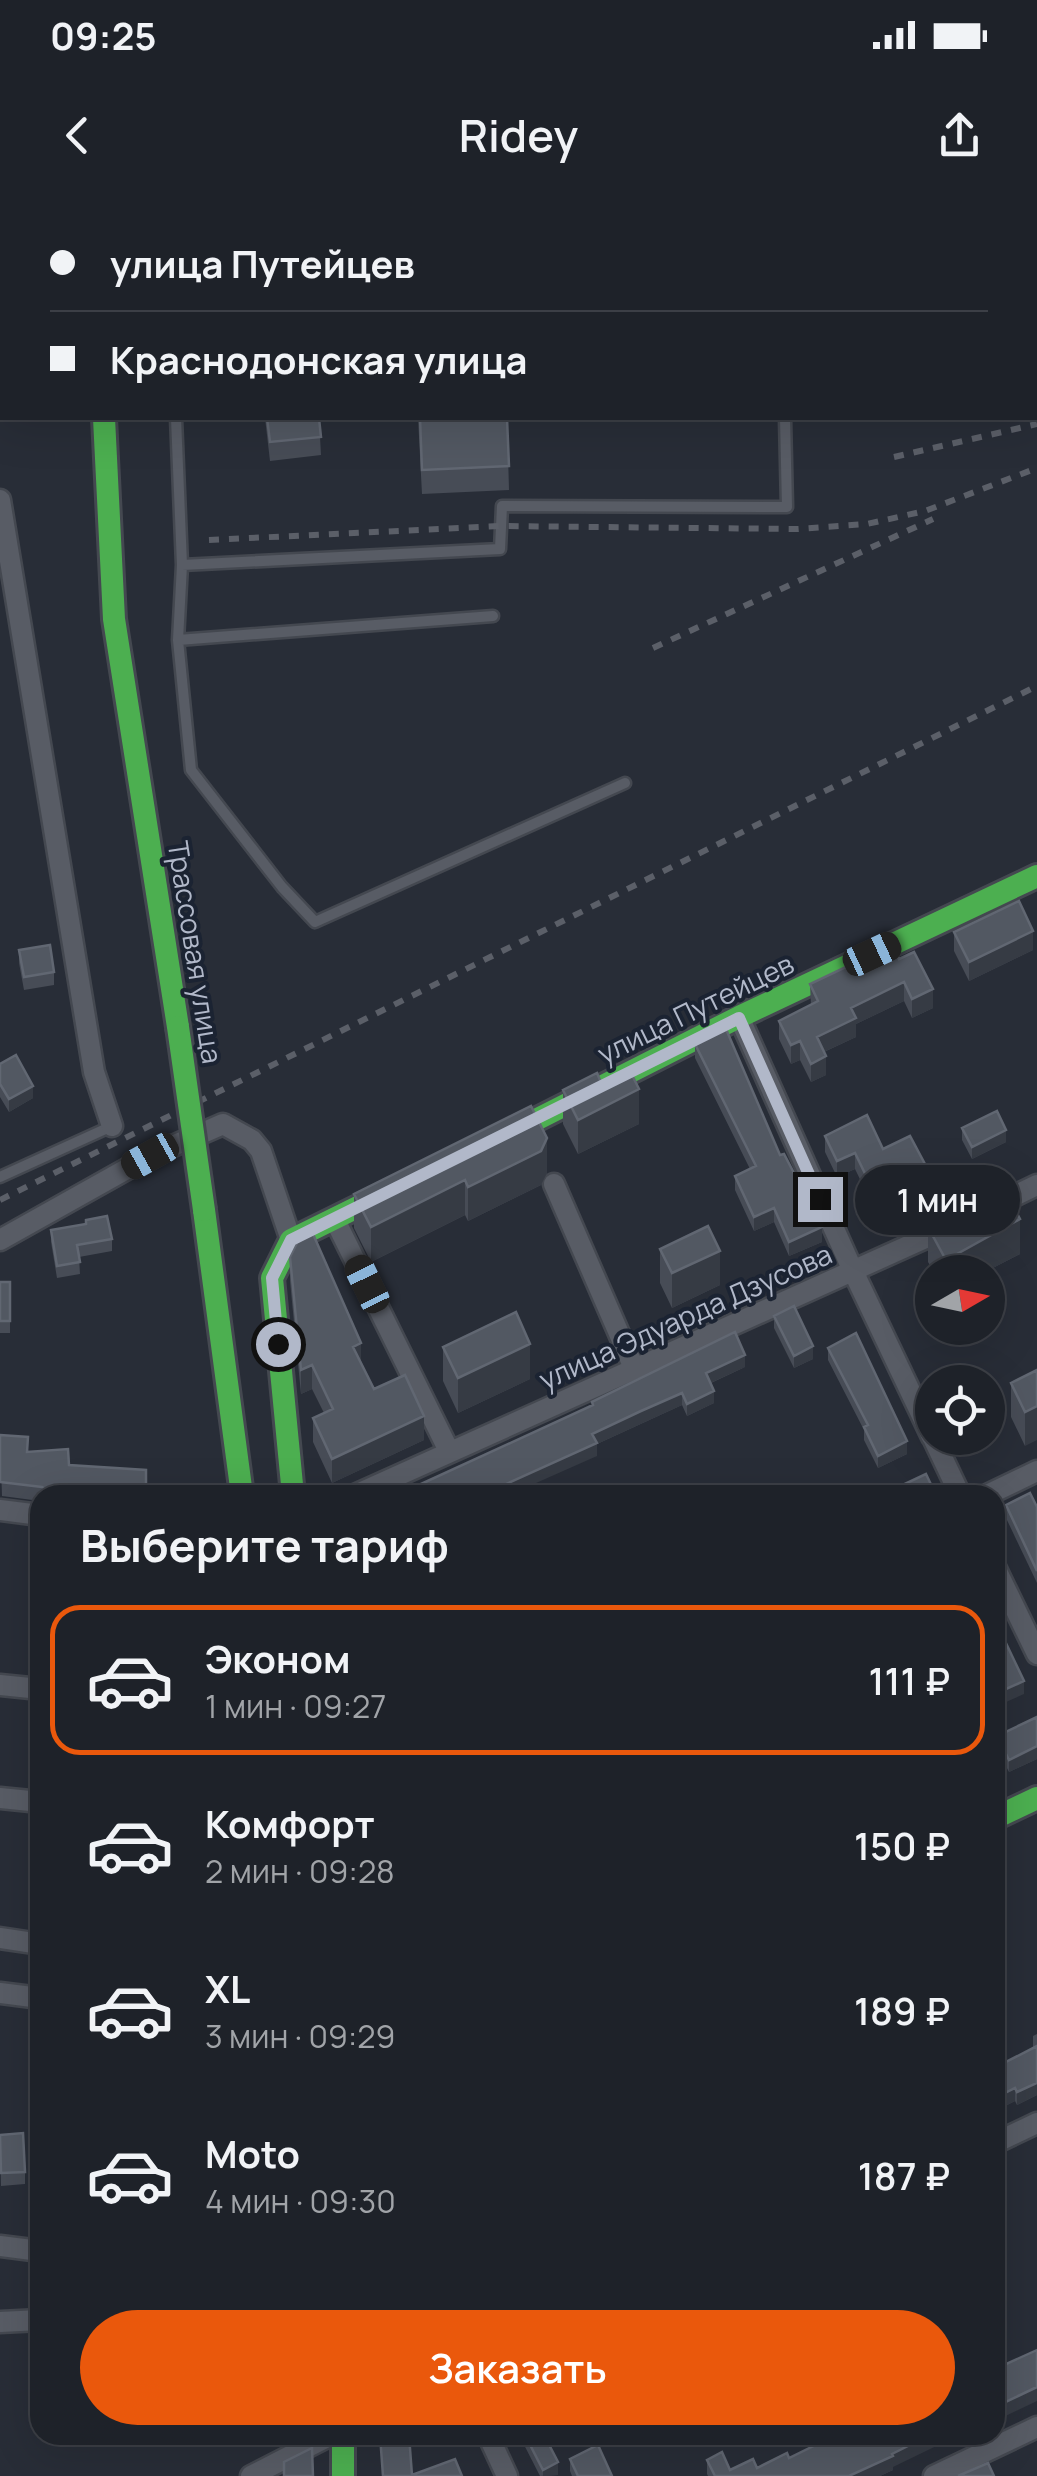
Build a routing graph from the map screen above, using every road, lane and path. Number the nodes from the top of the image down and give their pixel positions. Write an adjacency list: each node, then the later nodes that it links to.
1 (104, 420): 26 (street, Трассовая улица, bridge)
2 (176, 420): 5 (lane)
3 (786, 420): 5 (lane)
4 (0, 500): 11 (street)
5 (182, 565): 7 (lane)
6 (493, 616): 7 (lane)
7 (178, 640): 8 (lane)
8 (625, 783)
9 (1037, 876): 10 (street, улица Путейцев)
10 (739, 1018): 12 (street, улица Путейцев); 20 (street)
11 (112, 1126): 13 (lane)
12 (489, 1143)
13 (0, 1178)
14 (554, 1184): 21 (street)
15 (403, 1185): 17 (street)
16 (1037, 1185): 20 (street, улица Эдуарда Дзусова)
17 (334, 1218): 19 (street); 23 (street)
18 (0, 1240): 19 (street)
19 (291, 1240): 27 (street)
20 (853, 1271): 21 (street, улица Эдуарда Дзусова); 22 (street)
21 (634, 1368): 23 (street, улица Эдуарда Дзусова)
22 (915, 1400)
23 (449, 1451): 28 (street, улица Эдуарда Дзусова)
24 (941, 1455): 29 (street)
25 (1037, 1471): 30 (street)
26 (241, 1485)
27 (293, 1485)
28 (376, 1485)
29 (955, 1485)
30 (1005, 1486)
31 (0, 1510): 32 (street)
32 (30, 1513)
33 (1005, 1588): 34 (street)
34 (1037, 1654)
35 (0, 1684): 36 (street)
36 (30, 1688)
37 (0, 1798): 39 (street)
38 (1037, 1798): 40 (street)
39 (30, 1801)
40 (1005, 1813)
41 (0, 1938): 42 (street)
42 (30, 1942)
43 (0, 1993): 44 (street)
44 (30, 1997)
45 (1037, 2123): 46 (street)
46 (1005, 2138)
47 (0, 2246): 48 (street)
48 (30, 2250)
49 (30, 2320): 50 (street)
50 (0, 2322)
51 (1037, 2427): 52 (street)
52 (1005, 2442)
53 (311, 2445): 57 (street)
54 (342, 2445): 58 (street)
55 (493, 2445): 59 (street)
56 (999, 2445): 60 (street)
57 (251, 2476)
58 (343, 2476)
59 (508, 2476)
60 (934, 2476)

